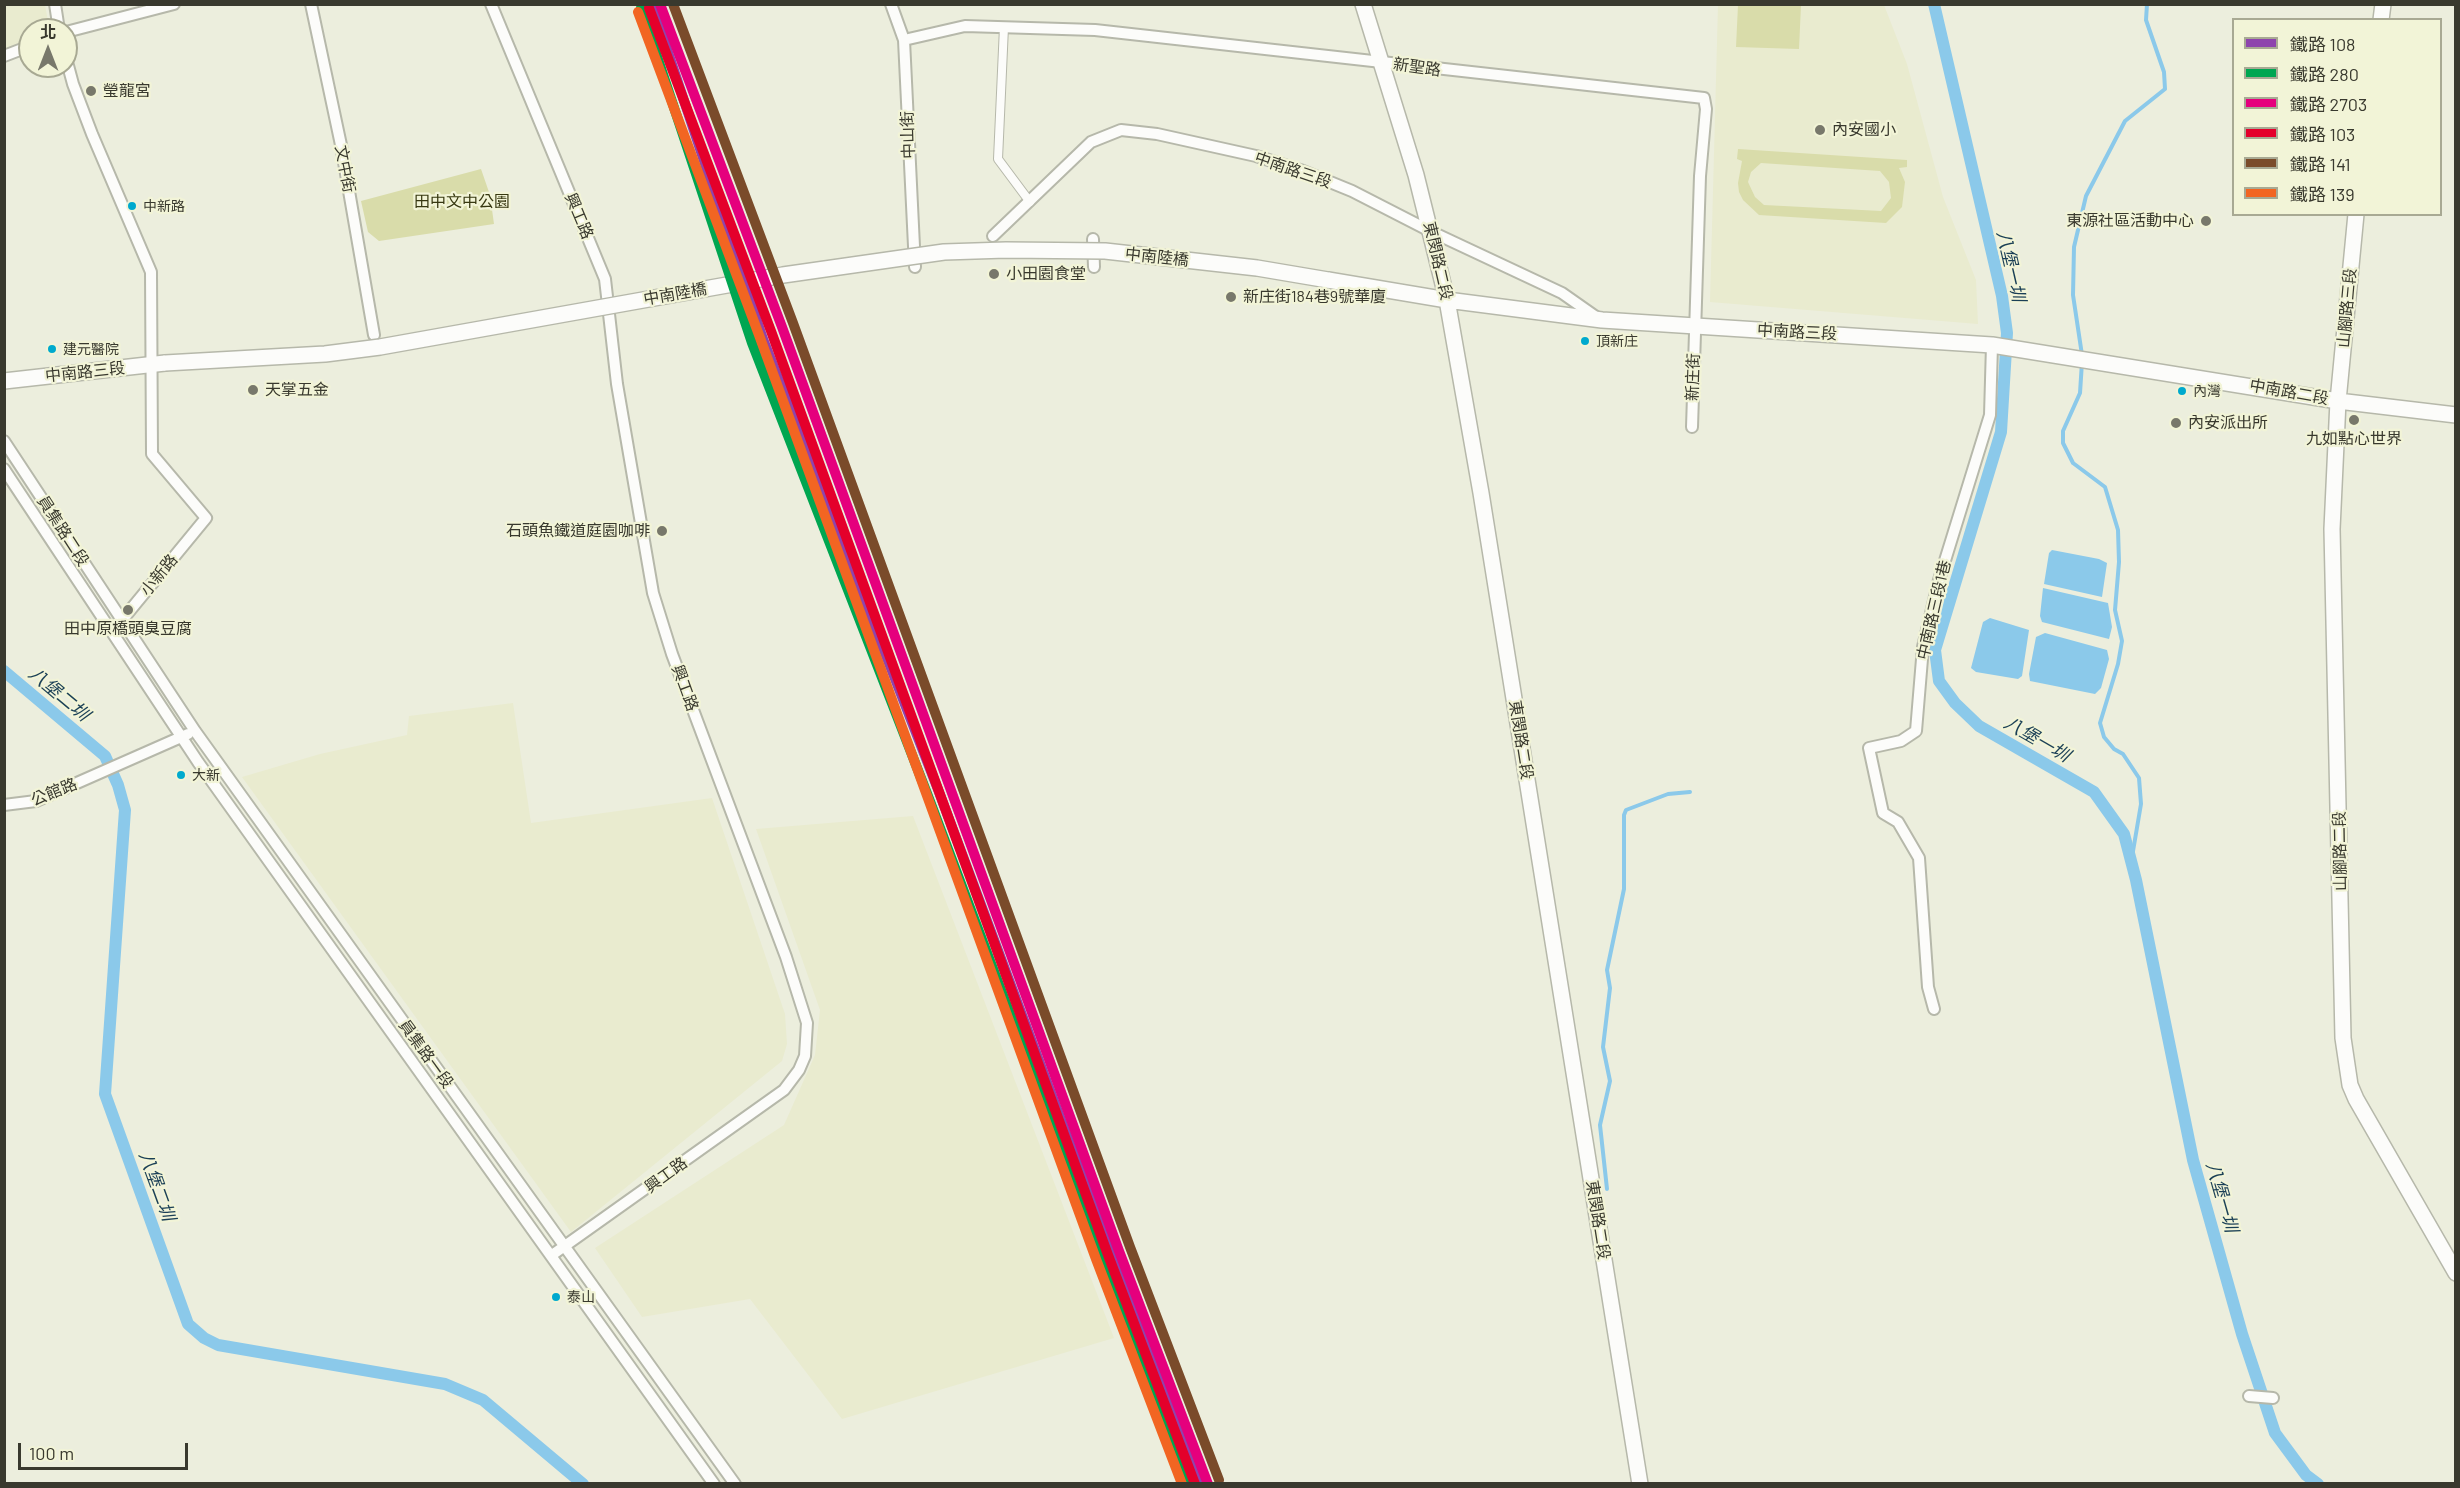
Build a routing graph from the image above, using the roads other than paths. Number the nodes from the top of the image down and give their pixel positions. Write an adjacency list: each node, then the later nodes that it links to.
1 (174, 4): 7 (street)
2 (311, 4): 22 (street, 文中街)
3 (491, 4): 40 (street, 興工路)
4 (891, 4): 8 (street, 中山街)
5 (1363, 4): 9 (main road, 東閔路二段)
6 (1004, 27): 8 (street, 新聖路); 9 (street, 新聖路); 11 (street)
7 (78, 29)
8 (904, 40): 16 (street, 中山街)
9 (1381, 62): 13 (main road, 東閔路二段); 21 (street, 新聖路)
10 (71, 78): 25 (street)
11 (1030, 202): 13 (street, 中南路三段); 14 (street, 中南路三段)
12 (2356, 216): 27 (main road, 山腳路三段)
13 (1432, 232): 19 (main road, 東閔路二段); 20 (street, 中南路三段)
14 (993, 236)
15 (1093, 239): 17 (street)
16 (915, 267)
17 (1094, 267)
18 (1328, 280): 19 (main road, 中南路三段); 25 (main road, 中南陸橋, bridge)
19 (1447, 300): 20 (main road, 中南路三段); 47 (main road, 東閔路二段)
20 (1602, 320): 21 (main road, 中南路三段)
21 (1695, 326): 23 (main road, 中南路三段); 29 (street, 新庄街)
22 (374, 335)
23 (1992, 345): 24 (main road, 中南路三段); 39 (street, 中南路三段1巷)
24 (2017, 350): 27 (main road, 中南路二段)
25 (159, 364): 26 (main road, 中南路三段); 32 (street, 小新路)
26 (4, 381)
27 (2338, 401): 28 (main road, 中南路二段); 42 (main road, 山腳路二段)
28 (2456, 416)
29 (1692, 427)
30 (4, 441): 32 (street, 員集路二段)
31 (4, 469): 33 (street, 員集路二段)
32 (122, 621): 33 (street, 小新路); 34 (street, 員集路一段)
33 (111, 631): 35 (street, 員集路一段)
34 (195, 731): 35 (street); 37 (street, 員集路一段)
35 (182, 737): 36 (street, 公館路); 38 (street, 員集路一段)
36 (4, 805)
37 (341, 935): 38 (street); 40 (street, 員集路一段)
38 (328, 944): 41 (street, 員集路一段)
39 (1934, 1009)
40 (564, 1247): 41 (street, 興工路); 46 (street, 員集路一段)
41 (552, 1255): 45 (street, 員集路一段)
42 (2456, 1273)
43 (2249, 1396): 44 (street)
44 (2273, 1398)
45 (714, 1484)
46 (735, 1484)
47 (1640, 1484)

